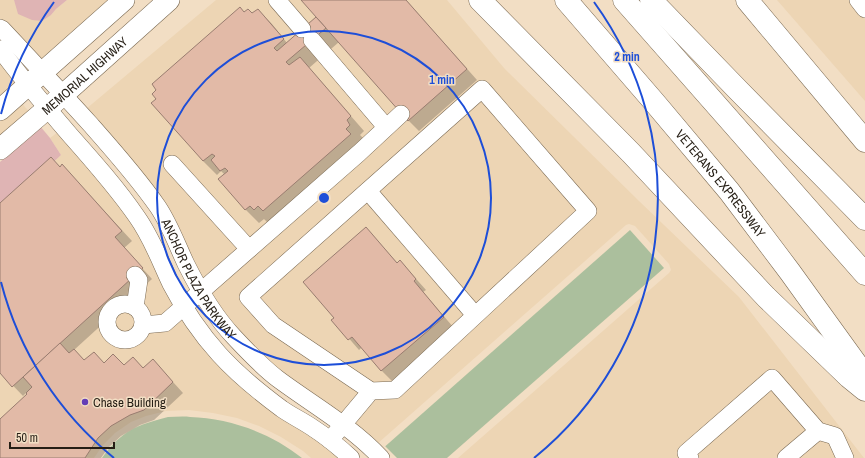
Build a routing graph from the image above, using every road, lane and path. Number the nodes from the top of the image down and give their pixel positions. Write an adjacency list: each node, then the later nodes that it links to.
1 (124, 0): 13 (main road)
2 (169, 0): 14 (main road, MEMORIAL HIGHWAY)
3 (277, 0): 17 (street)
4 (480, 0): 32 (highway)
5 (566, 0): 31 (highway, VETERANS EXPRESSWAY)
6 (624, 0): 24 (highway)
7 (651, 0): 22 (highway)
8 (747, 0): 18 (highway)
9 (858, 0): 10 (street)
10 (865, 9)
11 (0, 28): 13 (street)
12 (0, 49): 13 (street)
13 (36, 79): 14 (street, ANCHOR PLAZA PARKWAY); 15 (main road)
14 (56, 102): 19 (main road, MEMORIAL HIGHWAY); 26 (street, ANCHOR PLAZA PARKWAY); 28 (street, ANCHOR PLAZA PARKWAY)
15 (0, 110)
16 (401, 114): 17 (street)
17 (386, 127): 23 (street)
18 (865, 141)
19 (0, 150)
20 (172, 164): 23 (street)
21 (368, 191): 29 (street); 29 (street); 33 (street)
22 (865, 219)
23 (249, 250): 26 (street)
24 (865, 274)
25 (135, 275): 27 (street)
26 (200, 291): 28 (street); 34 (street, ANCHOR PLAZA PARKWAY)
27 (135, 307): 30 (street); 30 (street)
28 (184, 307): 30 (street); 36 (street, ANCHOR PLAZA PARKWAY)
29 (475, 315): 33 (street)
30 (143, 325)
31 (865, 376)
32 (865, 390)
33 (371, 391): 34 (street)
34 (343, 424): 36 (street); 38 (street, ANCHOR PLAZA PARKWAY)
35 (818, 431): 39 (street); 40 (street); 41 (street)
36 (330, 440): 37 (street, ANCHOR PLAZA PARKWAY)
37 (350, 458)
38 (381, 458)
39 (690, 458)
40 (786, 458)
41 (846, 458)

